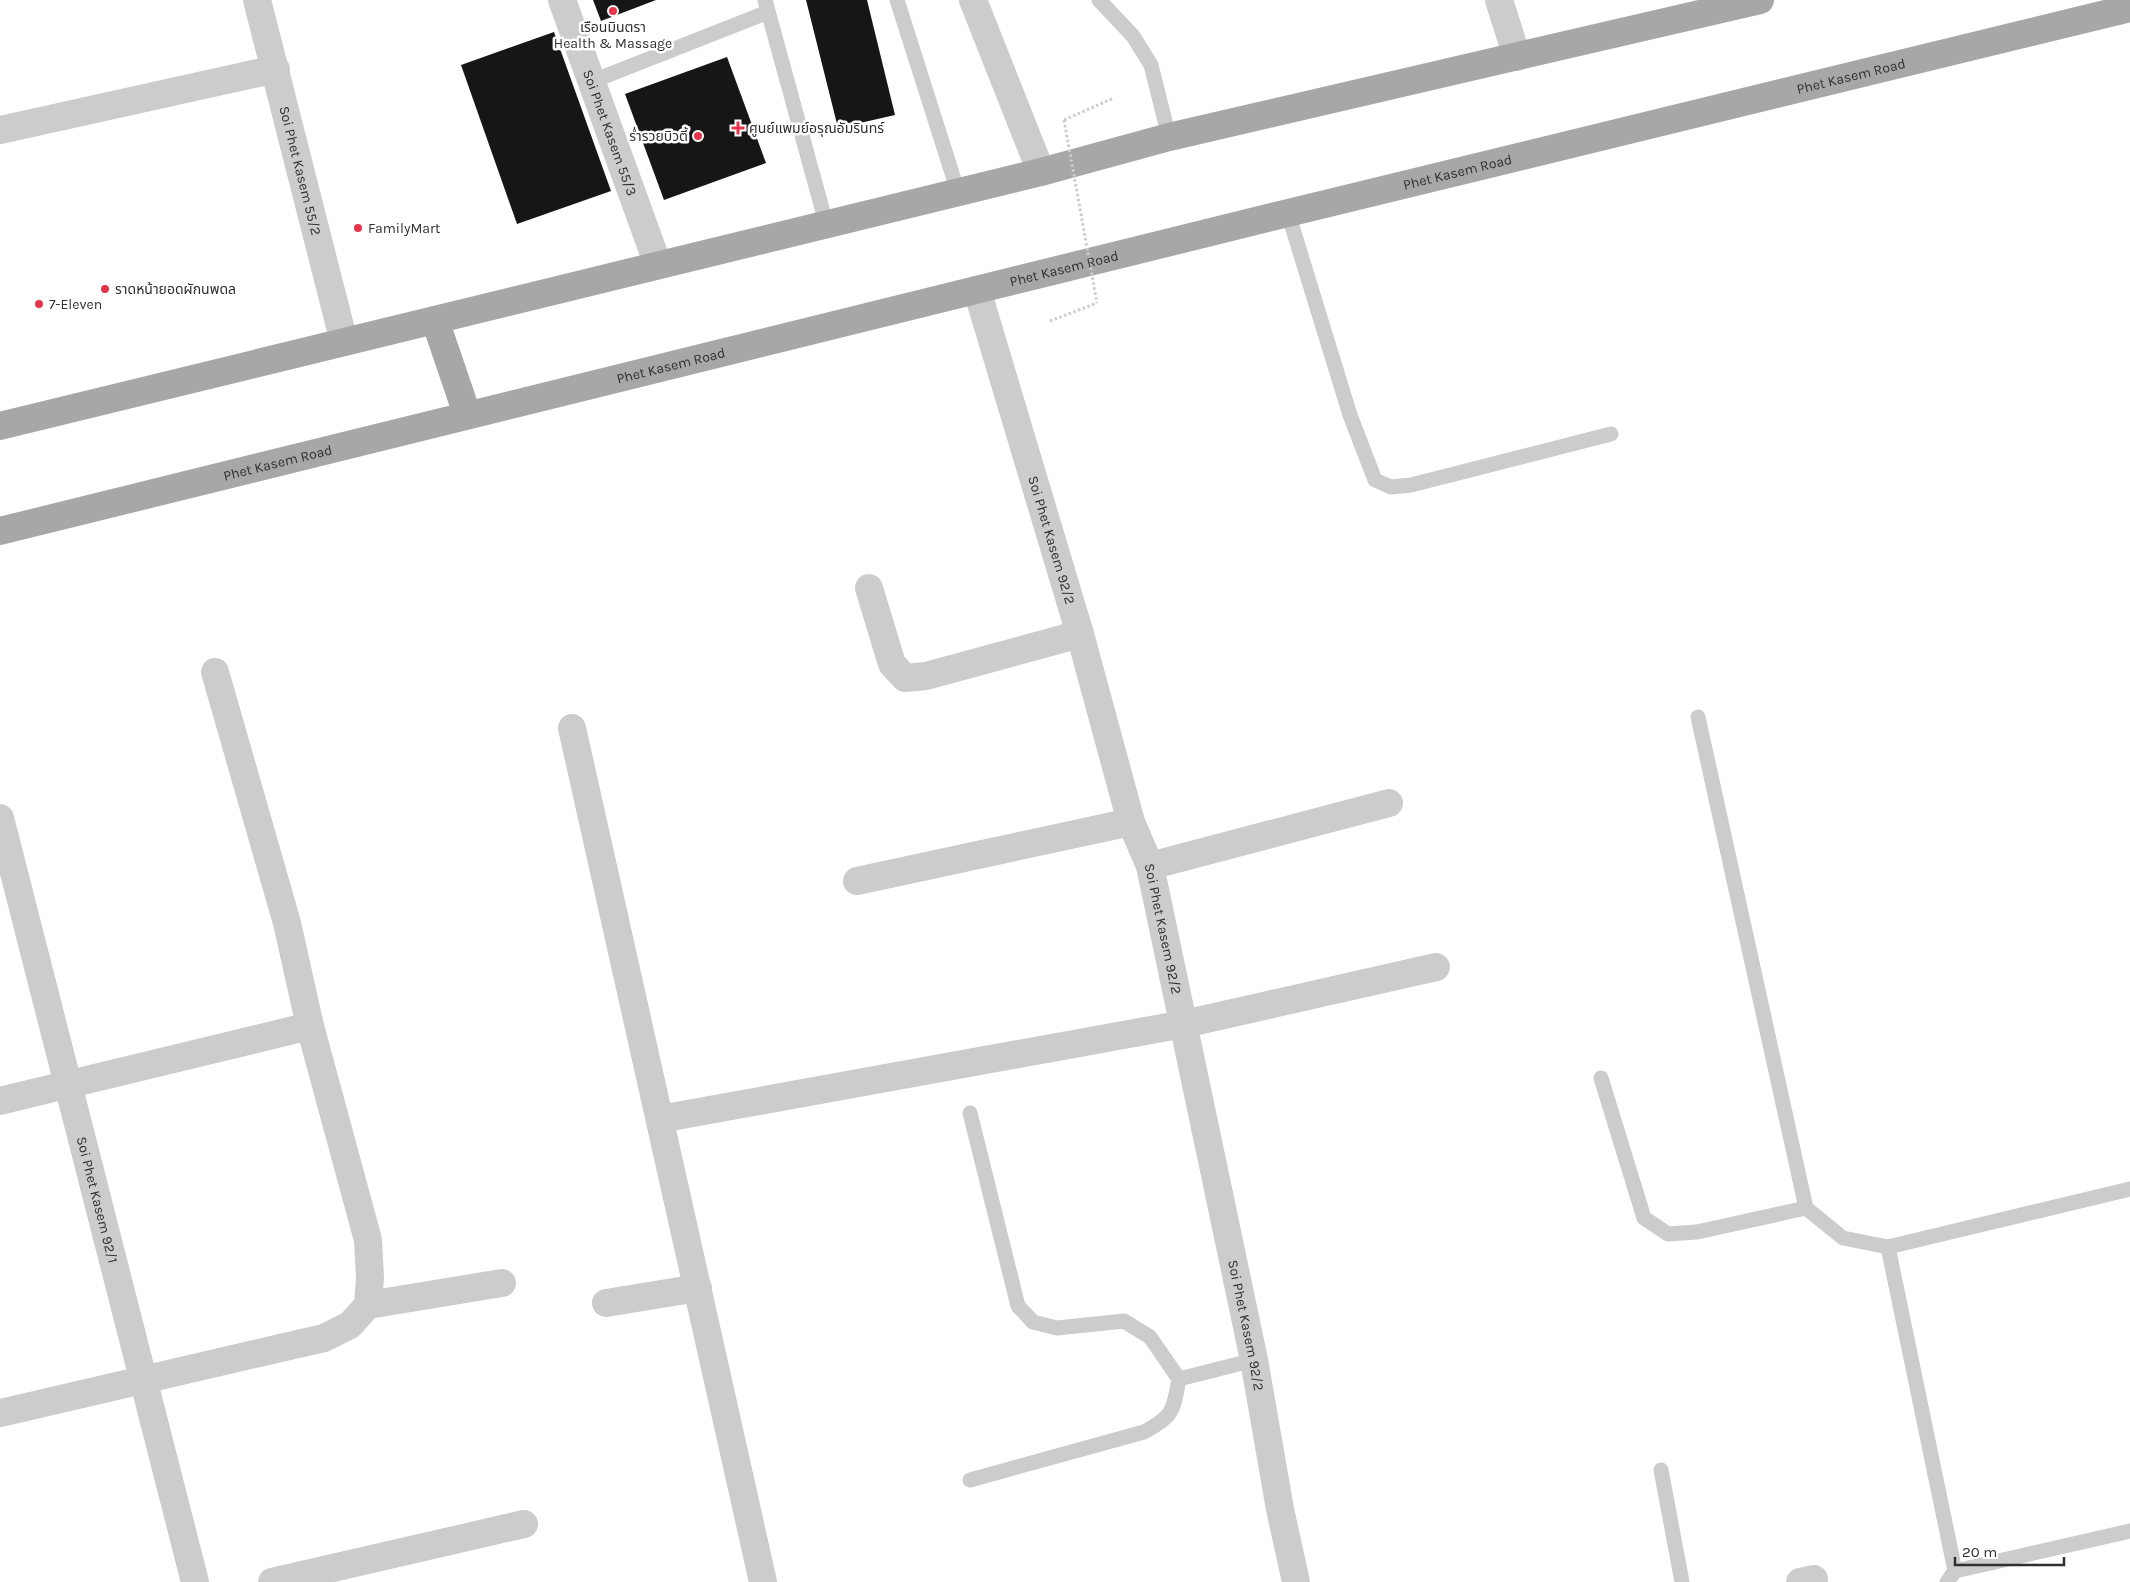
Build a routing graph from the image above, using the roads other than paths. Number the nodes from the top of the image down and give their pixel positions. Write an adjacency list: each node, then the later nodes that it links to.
1 (257, 0): 12 (street, Soi Phet Kasem 55/2)
2 (562, 0): 13 (street, Soi Phet Kasem 55/3)
3 (897, 0): 17 (lane)
4 (973, 0): 16 (street)
5 (1099, 0): 15 (lane)
6 (1499, 0): 11 (street)
7 (1760, 0): 9 (main road)
8 (767, 6): 13 (lane); 19 (lane)
9 (1700, 7): 11 (main road)
10 (2130, 8): 18 (main road, Phet Kasem Road)
11 (1517, 57): 15 (main road)
12 (276, 69): 14 (street); 23 (street, Soi Phet Kasem 55/2)
13 (592, 81): 20 (street, Soi Phet Kasem 55/3)
14 (0, 130)
15 (1170, 137): 16 (main road)
16 (1042, 172): 17 (main road)
17 (958, 192): 19 (main road)
18 (1288, 213): 21 (main road, Phet Kasem Road); 26 (lane)
19 (826, 223): 20 (main road)
20 (658, 264): 22 (main road)
21 (977, 290): 24 (main road, Phet Kasem Road); 29 (street, Soi Phet Kasem 92/2)
22 (435, 320): 23 (main road); 24 (main road)
23 (344, 342): 25 (main road)
24 (467, 414): 27 (main road, Phet Kasem Road)
25 (0, 426)
26 (1611, 434)
27 (0, 531)
28 (869, 588): 29 (street)
29 (1080, 634): 35 (street, Soi Phet Kasem 92/2)
30 (215, 672): 40 (street)
31 (1698, 717): 47 (lane)
32 (572, 728): 45 (street)
33 (1389, 803): 36 (street)
34 (0, 818): 42 (street, Soi Phet Kasem 92/1)
35 (1131, 822): 36 (street, Soi Phet Kasem 92/2); 37 (street)
36 (1150, 866): 39 (street, Soi Phet Kasem 92/2)
37 (857, 881)
38 (1436, 968): 39 (street)
39 (1184, 1024): 45 (street); 53 (street, Soi Phet Kasem 92/2)
40 (310, 1026): 42 (street); 52 (street)
41 (1601, 1078): 47 (lane)
42 (66, 1085): 43 (street); 55 (street, Soi Phet Kasem 92/1)
43 (0, 1101)
44 (970, 1113): 54 (lane)
45 (660, 1119): 50 (street)
46 (2130, 1189): 48 (lane)
47 (1806, 1208): 48 (lane)
48 (1888, 1247): 61 (lane)
49 (502, 1283): 52 (street)
50 (698, 1288): 51 (street); 64 (street)
51 (606, 1303)
52 (368, 1305): 55 (street)
53 (1254, 1360): 54 (lane); 65 (street, Soi Phet Kasem 92/2)
54 (1179, 1379): 58 (lane)
55 (144, 1380): 56 (street); 62 (street, Soi Phet Kasem 92/1)
56 (0, 1413)
57 (1660, 1470): 66 (lane)
58 (970, 1480)
59 (524, 1524): 63 (street)
60 (2130, 1531): 61 (lane)
61 (1951, 1576)
62 (195, 1582)
63 (272, 1582)
64 (763, 1582)
65 (1296, 1582)
66 (1682, 1582)

